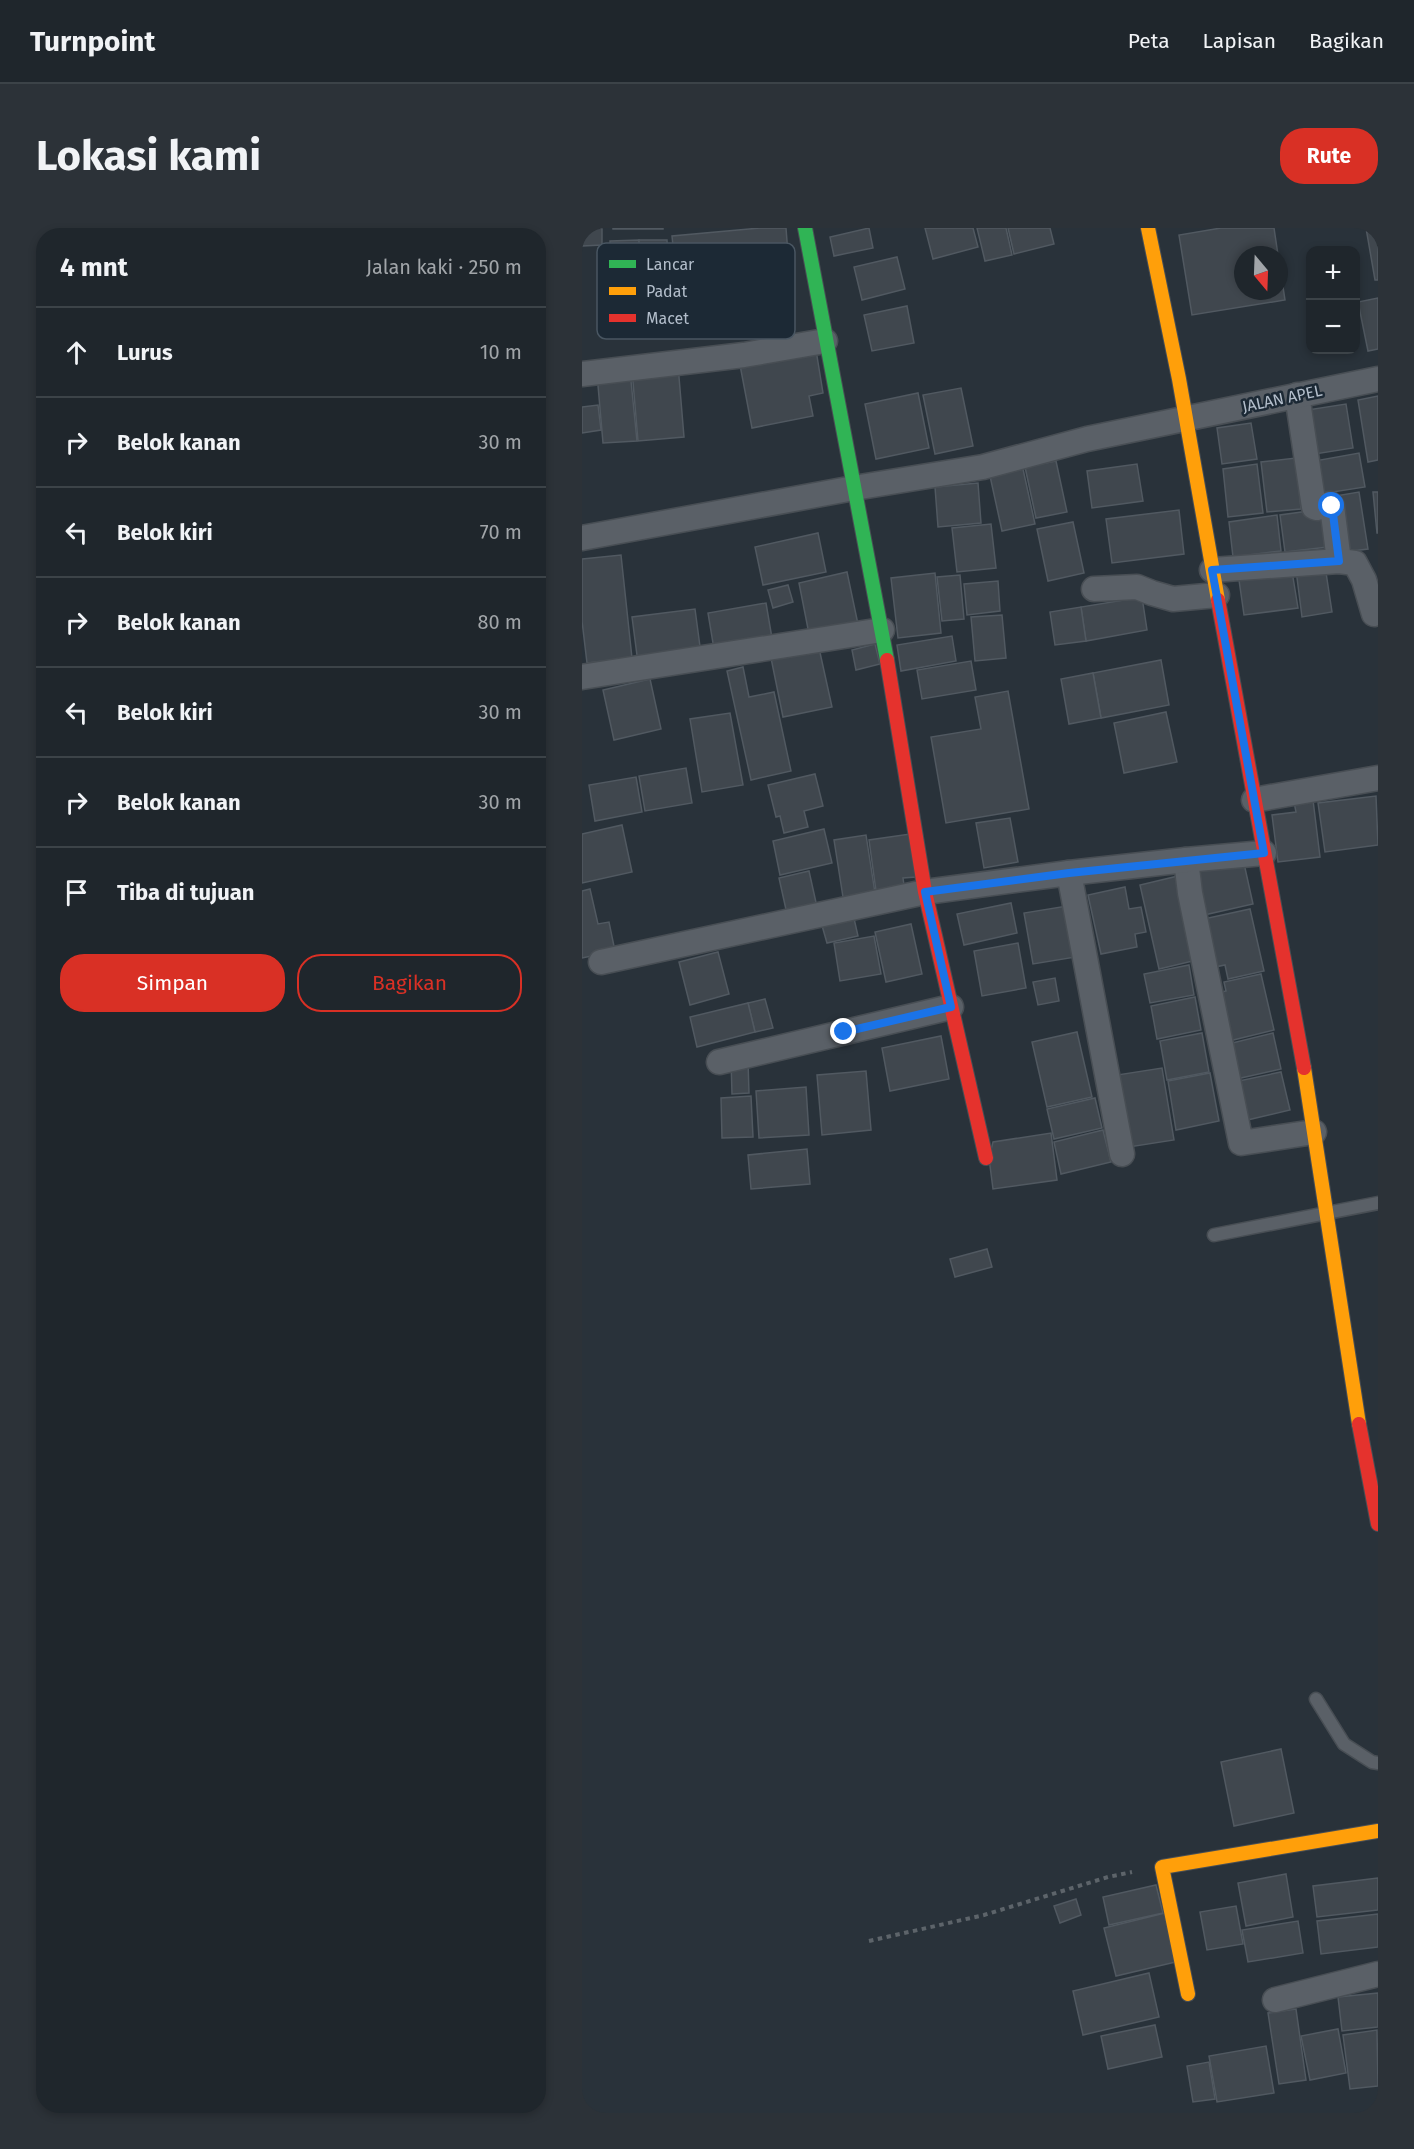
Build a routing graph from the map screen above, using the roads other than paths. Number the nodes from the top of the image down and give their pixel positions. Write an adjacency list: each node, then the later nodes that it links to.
1 (805, 228): 3 (street)
2 (1148, 228): 7 (street)
3 (825, 341): 4 (street); 8 (street)
4 (582, 374)
5 (1378, 379): 6 (street, JALAN APEL)
6 (1297, 395): 7 (street, JALAN APEL); 10 (street)
7 (1185, 418): 8 (street, JALAN APEL); 11 (street)
8 (854, 488): 9 (street, JALAN APEL); 15 (street)
9 (582, 538)
10 (1339, 561): 11 (street); 14 (street)
11 (1212, 570): 13 (street)
12 (1094, 589): 13 (street)
13 (1216, 595): 18 (street)
14 (1374, 614)
15 (882, 630): 16 (street); 22 (street)
16 (582, 677)
17 (1378, 778): 18 (street)
18 (1254, 800): 19 (street)
19 (1264, 853): 20 (street); 26 (street)
20 (1186, 860): 21 (street); 26 (street)
21 (1069, 873): 22 (street); 27 (street)
22 (925, 892): 23 (street); 24 (street)
23 (601, 962)
24 (951, 1007): 25 (street); 28 (street)
25 (720, 1062)
26 (1314, 1132): 30 (street)
27 (1122, 1154)
28 (986, 1158)
29 (1378, 1203): 30 (lane)
30 (1326, 1213): 31 (lane); 32 (street)
31 (1214, 1235)
32 (1378, 1524)
33 (1316, 1700): 34 (lane)
34 (1378, 1763)
35 (1378, 1831): 37 (street)
36 (1378, 1974): 38 (street)
37 (1188, 1994)
38 (1275, 2000)

